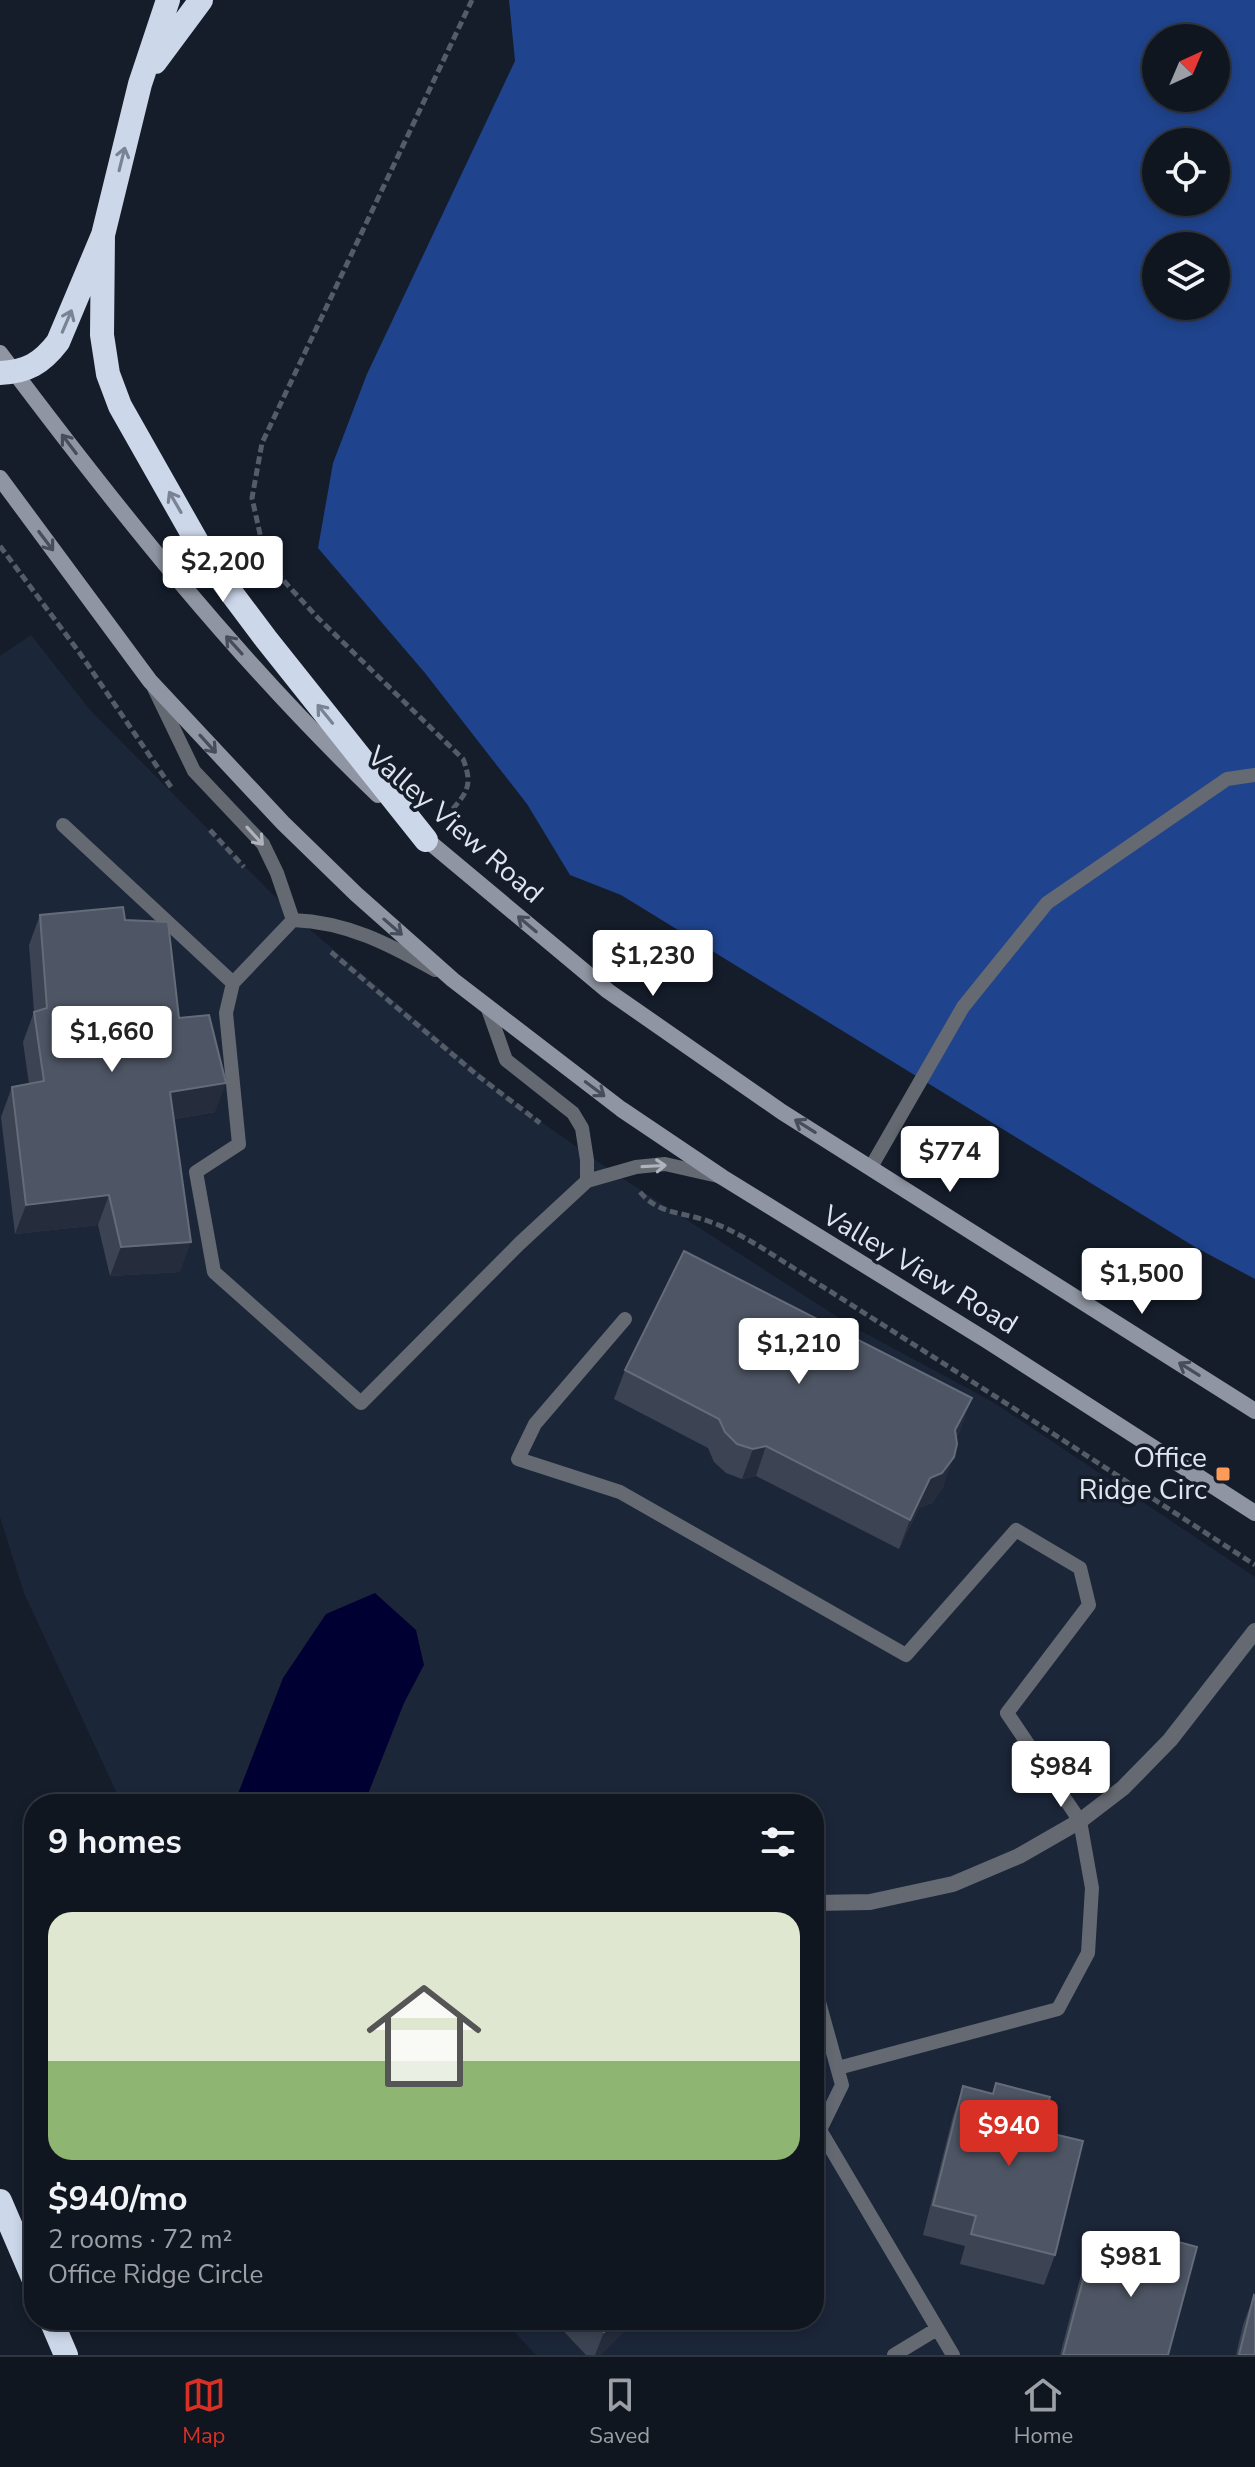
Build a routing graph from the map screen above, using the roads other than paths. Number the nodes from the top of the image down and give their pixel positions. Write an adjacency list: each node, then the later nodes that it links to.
1 (168, 0): 3 (highway)
2 (201, 0): 3 (highway)
3 (140, 84): 4 (highway, one-way to 3)
4 (103, 235): 6 (highway, one-way to 4); 11 (highway, one-way to 4)
5 (0, 353): 6 (main road, Valley View Road)
6 (8, 373): 11 (main road, Valley View Road, one-way to 6)
7 (0, 478): 8 (main road, Valley View Road, one-way to 8)
8 (150, 681): 12 (lane, one-way to 12); 13 (main road, Valley View Road, one-way to 13)
9 (1255, 775): 16 (lane)
10 (63, 825): 14 (lane)
11 (426, 840): 16 (main road, Valley View Road, one-way to 11)
12 (293, 920): 13 (lane); 14 (lane)
13 (453, 980): 15 (main road, Valley View Road)
14 (233, 983): 18 (lane)
15 (488, 1009): 17 (main road, Valley View Road, one-way to 17); 18 (lane)
16 (871, 1167): 20 (main road, Valley View Road, one-way to 16)
17 (722, 1177): 18 (lane, one-way to 17); 21 (main road, Valley View Road)
18 (587, 1181)
19 (625, 1319): 23 (lane)
20 (1255, 1411)
21 (1255, 1513)
22 (1255, 1631): 23 (street)
23 (1080, 1821): 24 (street); 26 (lane)
24 (824, 1903)
25 (824, 2019): 26 (lane)
26 (838, 2068): 27 (lane)
27 (824, 2122)
28 (824, 2137): 31 (lane)
29 (0, 2201): 30 (highway)
30 (24, 2257)
31 (937, 2329): 34 (lane); 35 (lane)
32 (55, 2330): 33 (highway)
33 (66, 2355)
34 (894, 2355)
35 (953, 2355)

